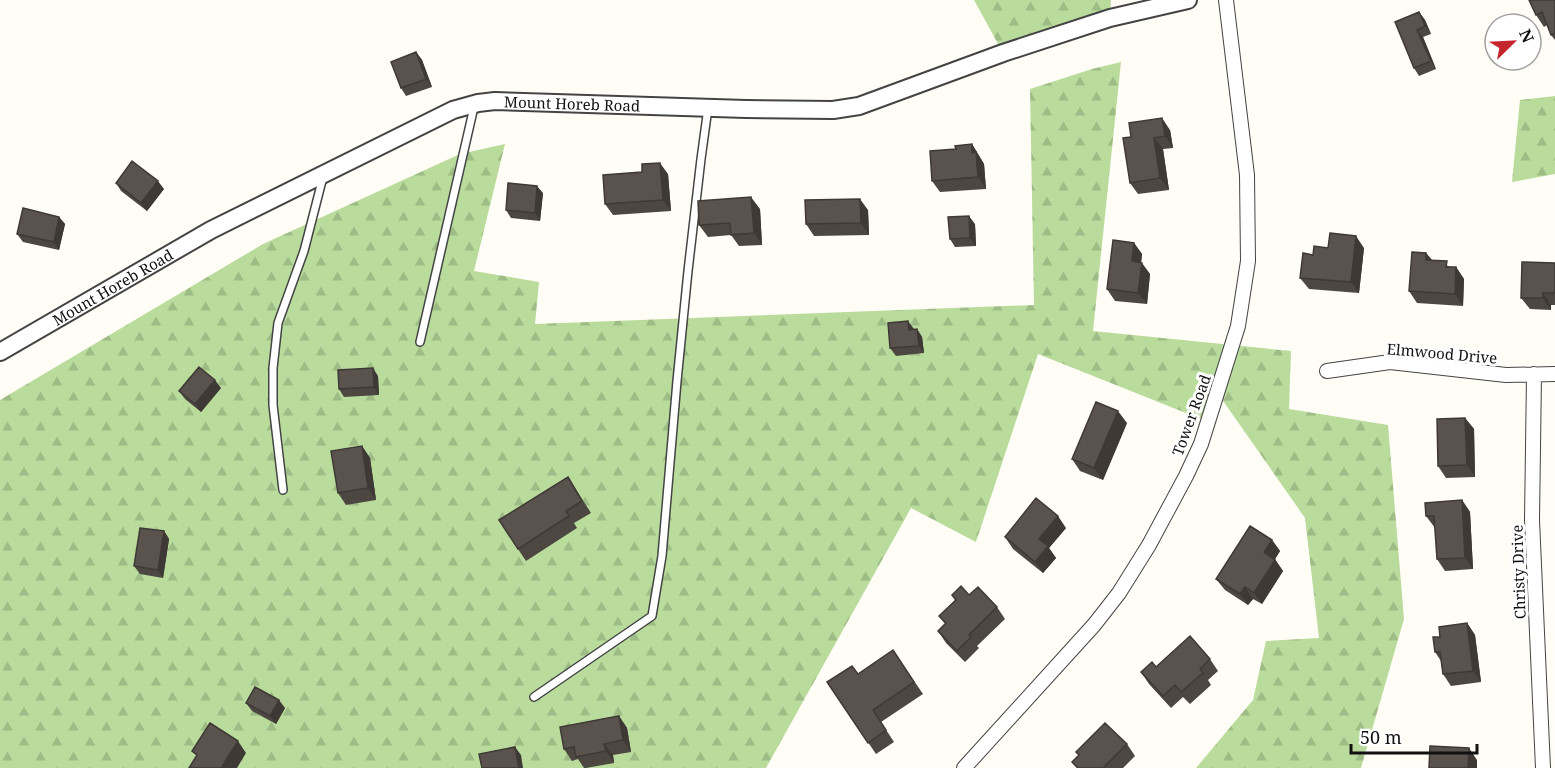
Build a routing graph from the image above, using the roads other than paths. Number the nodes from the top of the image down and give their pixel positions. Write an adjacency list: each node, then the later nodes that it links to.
1 (1188, 0): 4 (street, Mount Horeb Road)
2 (1226, 0): 13 (street, Tower Road)
3 (474, 104): 4 (street, Mount Horeb Road); 5 (street, Mount Horeb Road); 6 (lane)
4 (708, 108): 12 (lane)
5 (324, 174): 7 (street, Mount Horeb Road); 11 (lane)
6 (420, 342)
7 (0, 352)
8 (1327, 371): 9 (street, Elmwood Drive)
9 (1534, 374): 10 (street, Elmwood Drive); 14 (street, Christy Drive)
10 (1555, 374)
11 (283, 490)
12 (534, 697)
13 (963, 768)
14 (1543, 768)

